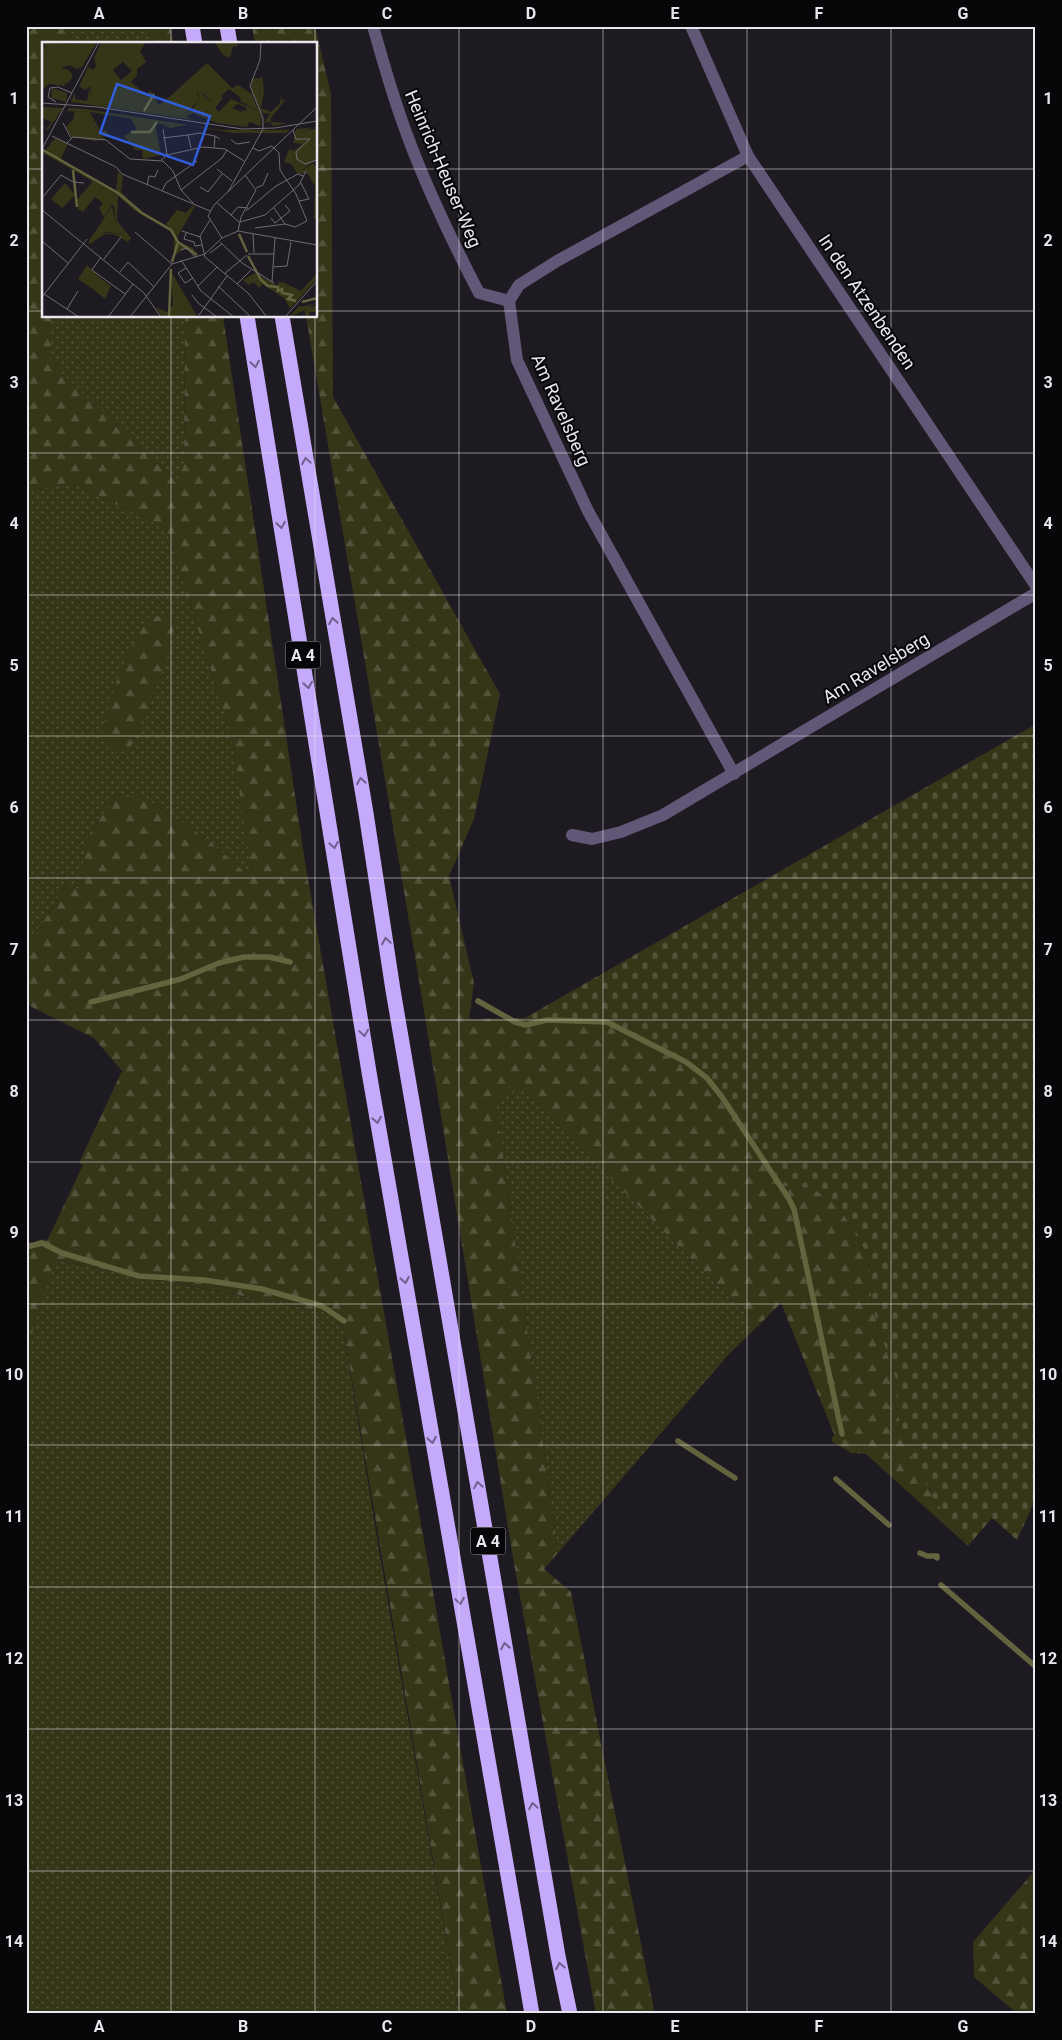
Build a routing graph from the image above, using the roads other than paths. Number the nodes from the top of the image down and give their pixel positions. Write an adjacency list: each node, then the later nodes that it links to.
1 (192, 26): 5 (highway)
2 (227, 26): 6 (highway)
3 (373, 26): 8 (street, Heinrich-Heuser-Weg)
4 (692, 26): 7 (street, In den Atzenbenden)
5 (195, 42)
6 (230, 42)
7 (748, 156): 8 (street); 11 (street, In den Atzenbenden)
8 (509, 301): 13 (street, Am Ravelsberg)
9 (247, 318): 15 (highway, A 4, one-way to 15)
10 (282, 318): 16 (highway, A 4, one-way to 10)
11 (1036, 586)
12 (1036, 593): 13 (street, Am Ravelsberg)
13 (734, 774): 14 (street, Am Ravelsberg)
14 (572, 835)
15 (532, 2014)
16 (570, 2014)

